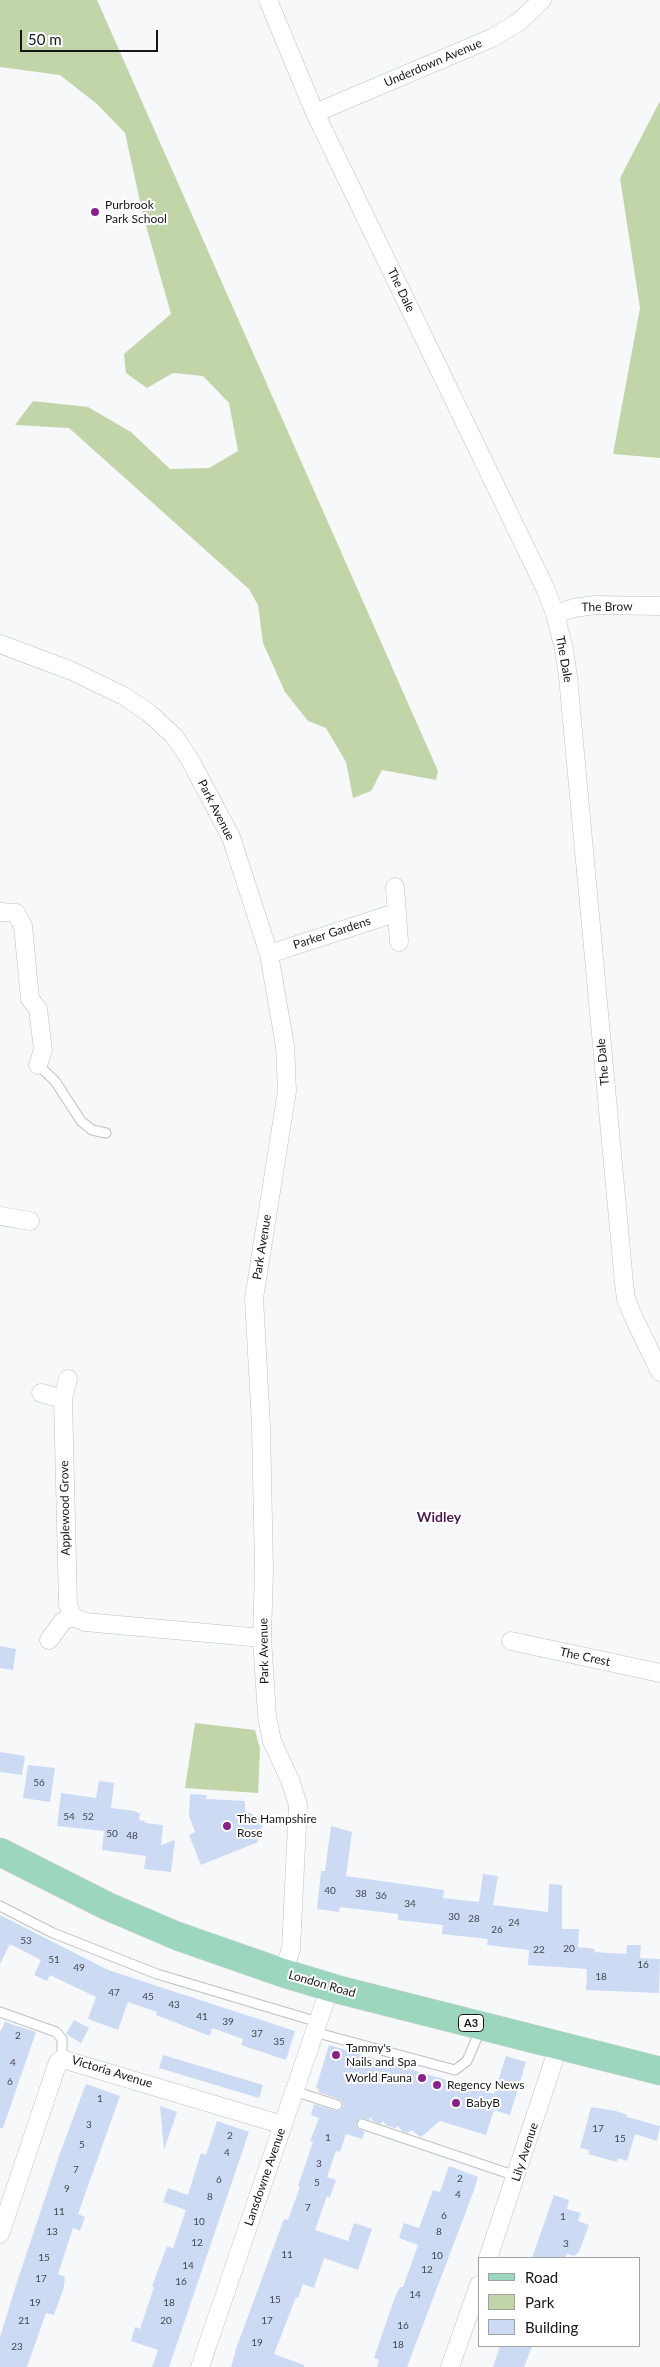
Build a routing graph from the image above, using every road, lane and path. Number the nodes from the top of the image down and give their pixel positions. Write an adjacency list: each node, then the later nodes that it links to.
1 (268, 0): 3 (street, The Dale)
2 (542, 0): 3 (street, Underdown Avenue)
3 (315, 113): 5 (street, The Dale)
4 (660, 606): 5 (street, The Brow)
5 (555, 614): 16 (street, The Dale)
6 (0, 644): 11 (street, Park Avenue)
7 (395, 887): 9 (street)
8 (0, 912): 12 (street)
9 (395, 913): 10 (street); 11 (street, Parker Gardens)
10 (399, 942)
11 (269, 954): 21 (street, Park Avenue)
12 (38, 1064): 13 (lane)
13 (106, 1133)
14 (0, 1216): 15 (street)
15 (30, 1220)
16 (660, 1372)
17 (68, 1379): 19 (street, Applewood Grove)
18 (41, 1394): 19 (street)
19 (63, 1399): 20 (street, Applewood Grove)
20 (73, 1617): 21 (street); 22 (street)
21 (262, 1638): 27 (street, Park Avenue)
22 (49, 1640)
23 (511, 1641): 24 (street, The Crest)
24 (660, 1673)
25 (0, 1852): 27 (main road, London Road / A3)
26 (0, 1906): 31 (lane)
27 (284, 1973): 28 (main road, London Road / A3)
28 (330, 1987): 30 (main road, London Road / A3); 31 (street, Lansdowne Avenue)
29 (0, 2012): 33 (lane)
30 (482, 2025): 31 (lane); 32 (main road, London Road / A3)
31 (316, 2027): 35 (street, Lansdowne Avenue)
32 (560, 2045): 34 (main road, London Road / A3); 39 (street, Lily Avenue)
33 (62, 2059): 37 (street, Victoria Avenue); 40 (street, Victoria Avenue)
34 (660, 2071)
35 (294, 2091): 36 (lane); 37 (street, Lansdowne Avenue)
36 (337, 2105)
37 (283, 2124): 43 (street, Lansdowne Avenue)
38 (362, 2124): 39 (lane)
39 (517, 2176): 41 (street, Lily Avenue)
40 (0, 2234)
41 (488, 2257)
42 (478, 2288): 44 (street)
43 (200, 2367)
44 (450, 2367)

